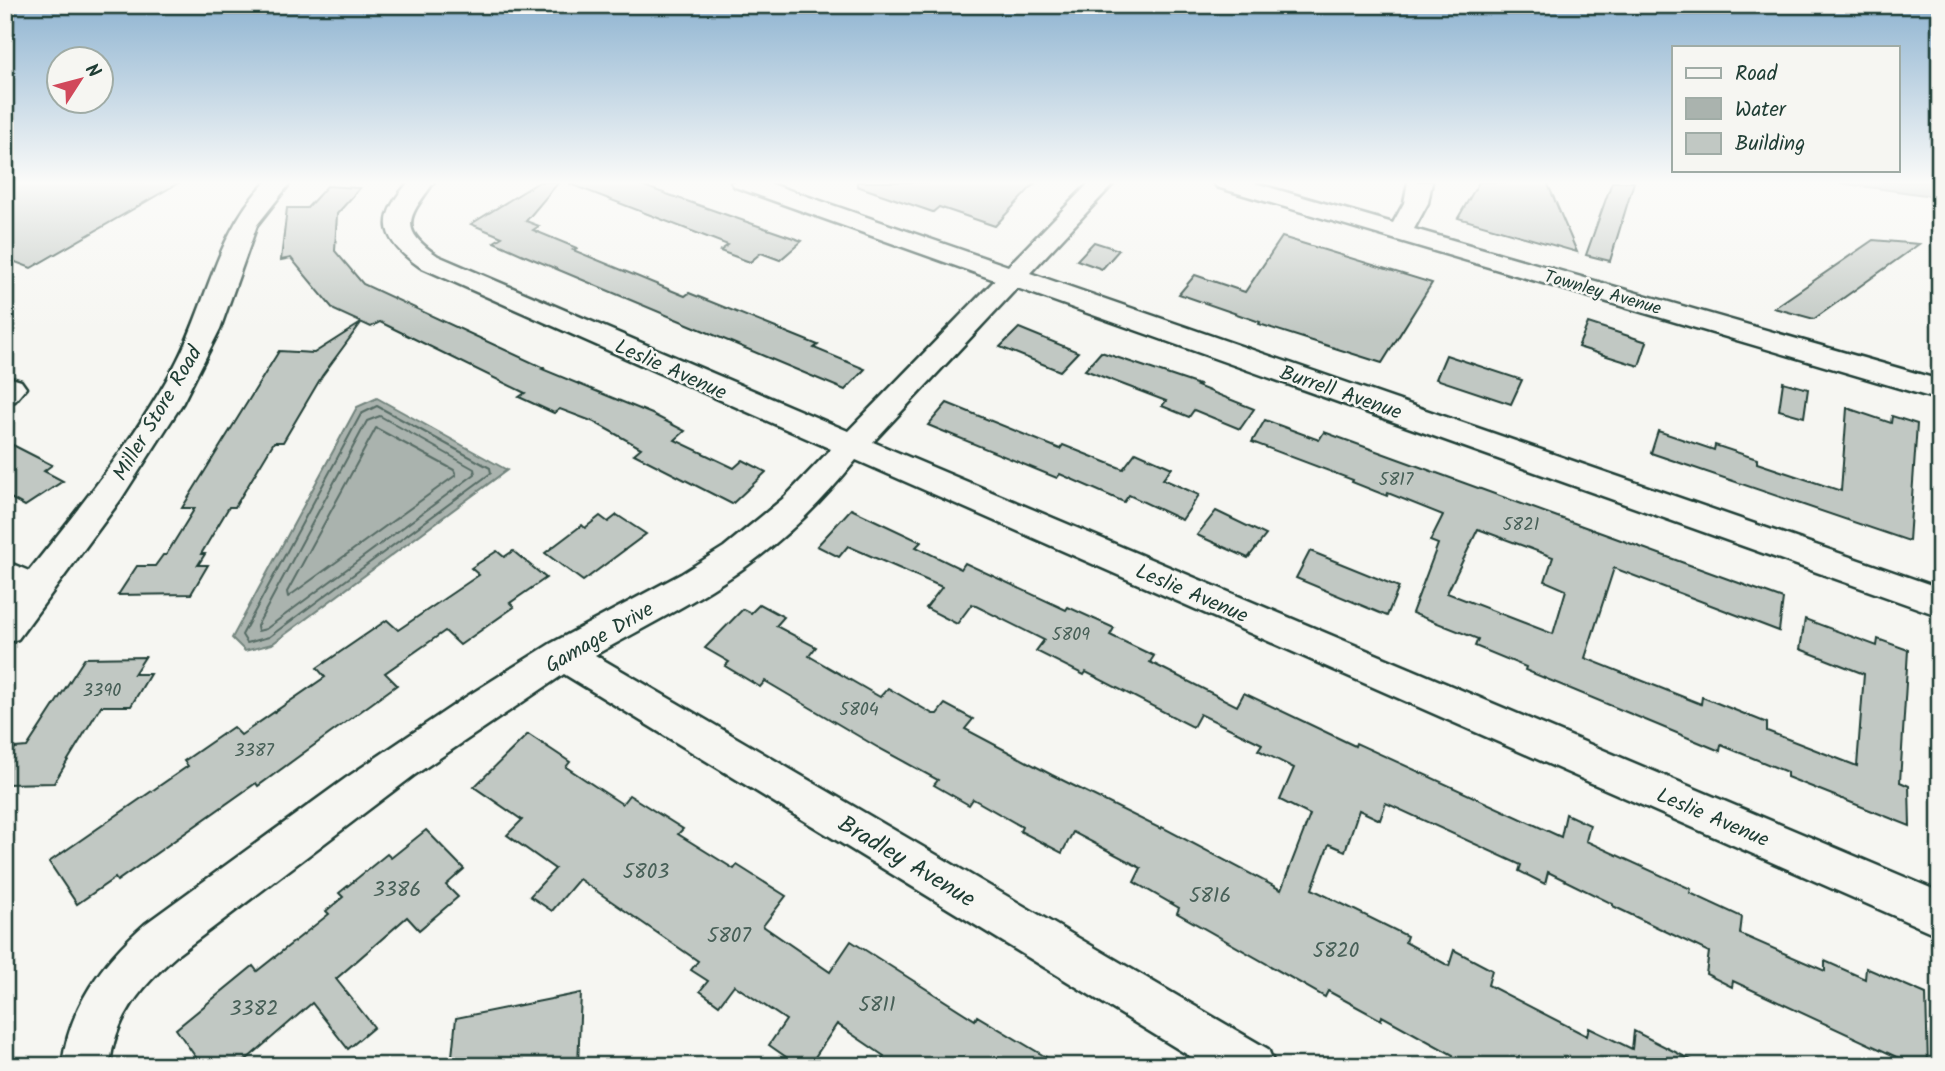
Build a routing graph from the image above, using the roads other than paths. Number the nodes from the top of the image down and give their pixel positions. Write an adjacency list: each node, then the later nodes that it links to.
1 (240, 232): 10 (street, Miller Store Road)
2 (398, 232): 9 (street, Leslie Avenue)
3 (886, 232): 7 (street, Burrell Avenue)
4 (1055, 232): 7 (street, Gamage Drive)
5 (1396, 232): 6 (street, Townley Avenue)
6 (1399, 233): 8 (street, Townley Avenue)
7 (1012, 276): 9 (street, Gamage Drive); 11 (street, Burrell Avenue)
8 (1940, 390)
9 (850, 447): 13 (street, Gamage Drive); 14 (street, Leslie Avenue)
10 (20, 582): 12 (street, Miller Store Road)
11 (1940, 602)
12 (5, 629)
13 (563, 656): 15 (street, Bradley Avenue); 16 (street, Gamage Drive)
14 (1940, 914)
15 (1223, 1059)
16 (86, 1066)

